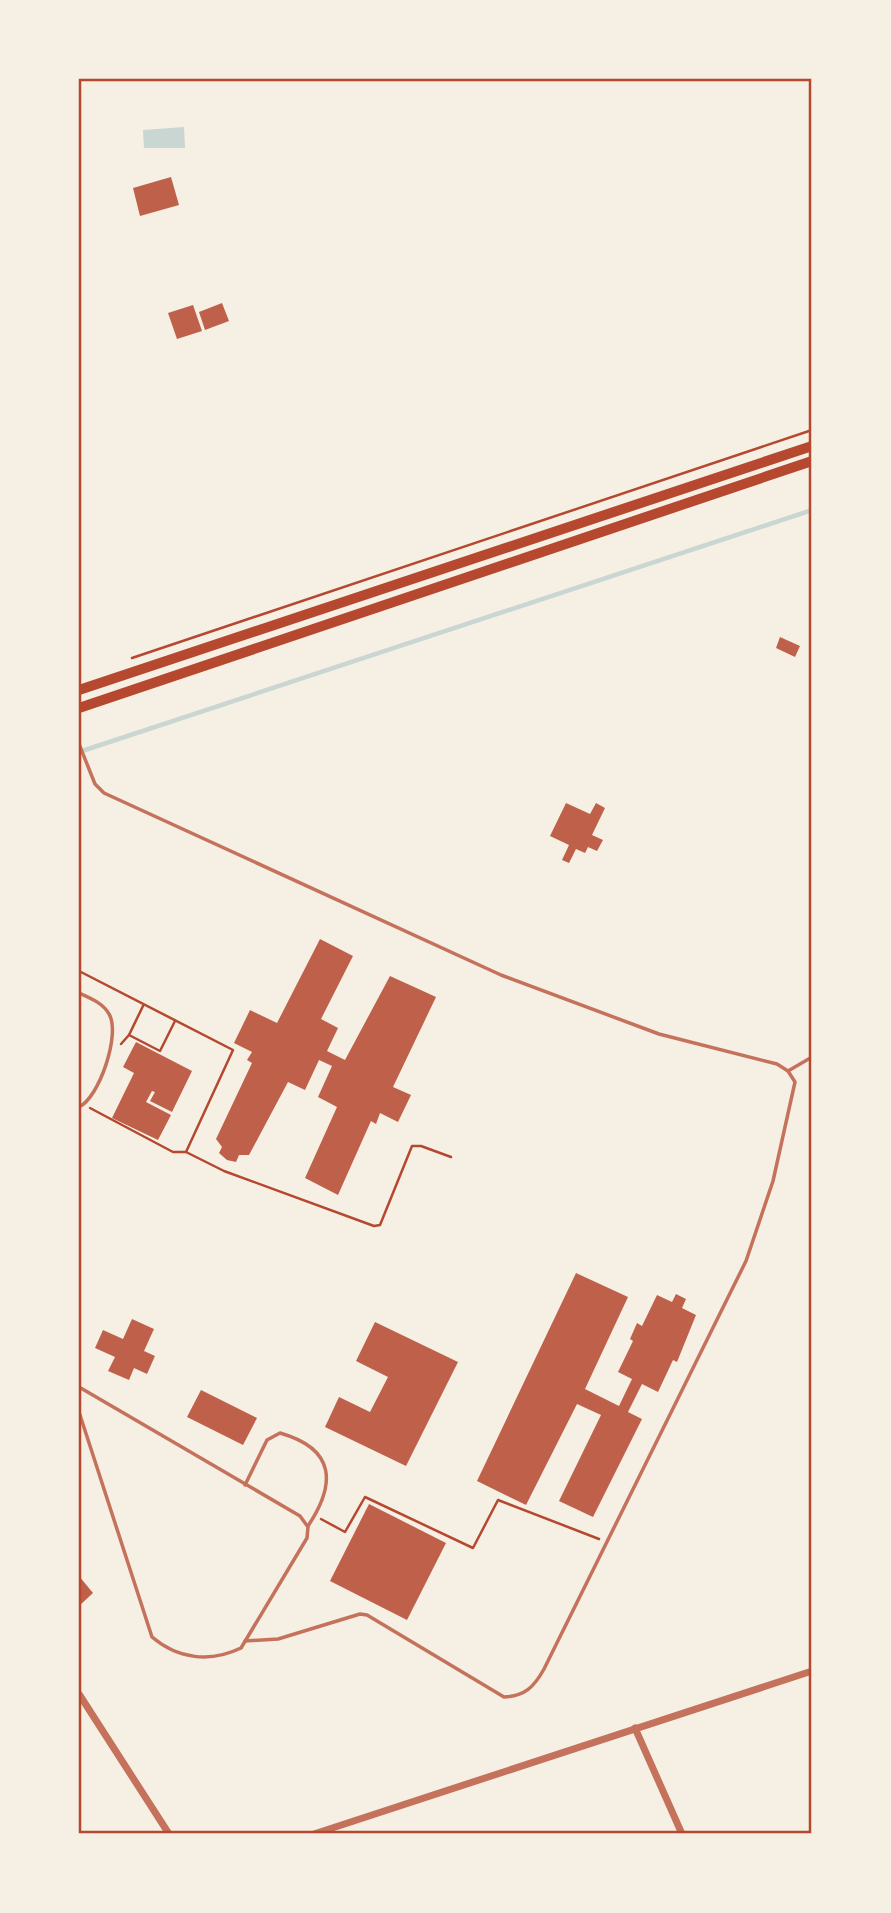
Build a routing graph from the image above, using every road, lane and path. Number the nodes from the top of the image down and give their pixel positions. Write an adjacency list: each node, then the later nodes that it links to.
1 (812, 430): 4 (path)
2 (812, 446): 5 (main road)
3 (812, 461): 6 (main road)
4 (131, 658)
5 (79, 690)
6 (79, 708)
7 (79, 744): 15 (lane)
8 (79, 971): 10 (path)
9 (79, 993): 13 (lane)
10 (143, 1005): 11 (path); 12 (path)
11 (175, 1021): 12 (path); 17 (path)
12 (129, 1035): 13 (path)
13 (114, 1045): 16 (lane)
14 (812, 1057): 15 (lane)
15 (788, 1071): 24 (lane)
16 (81, 1106): 17 (path)
17 (186, 1152): 18 (path)
18 (451, 1157)
19 (79, 1387): 21 (lane)
20 (79, 1412): 25 (lane)
21 (245, 1485): 22 (lane); 23 (lane)
22 (315, 1516): 23 (lane); 24 (path)
23 (308, 1527): 25 (lane)
24 (605, 1541): 25 (lane)
25 (245, 1641)
26 (812, 1671): 28 (street)
27 (79, 1694): 29 (street)
28 (635, 1728): 30 (street); 31 (street)
29 (169, 1834)
30 (314, 1834)
31 (682, 1834)

